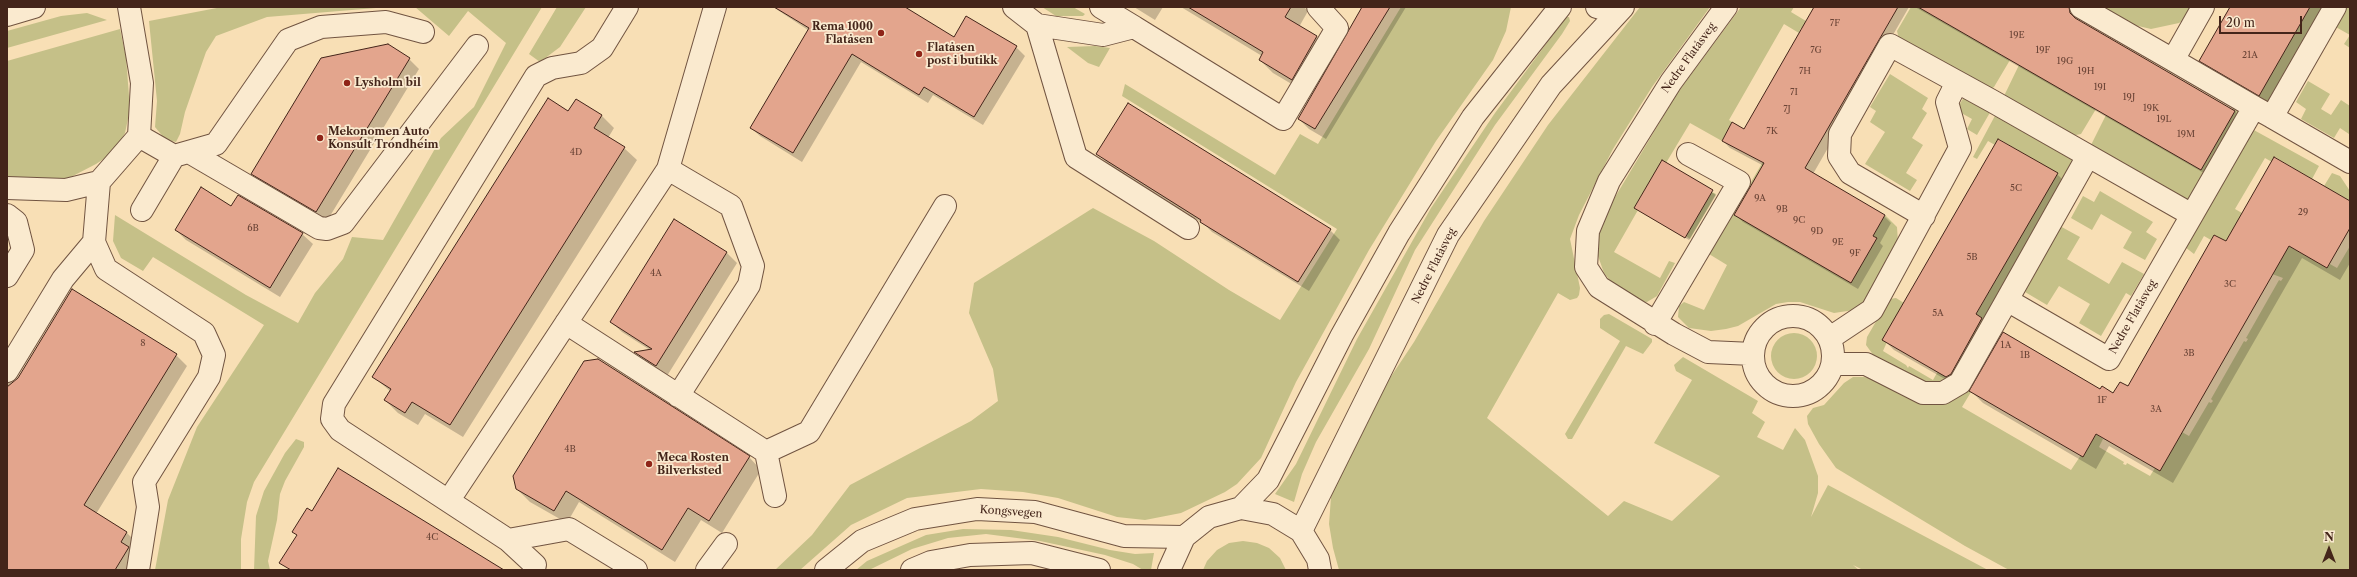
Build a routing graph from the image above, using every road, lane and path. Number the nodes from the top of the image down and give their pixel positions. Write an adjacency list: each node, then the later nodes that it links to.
1 (34, 7): 15 (street)
2 (129, 7): 23 (street)
3 (627, 7): 49 (street)
4 (715, 7): 28 (street)
5 (1014, 7): 16 (street)
6 (1101, 7): 17 (street)
7 (1318, 7): 17 (street)
8 (1560, 7): 50 (street)
9 (1597, 7): 14 (street)
10 (1726, 7): 41 (street, Nedre Flatåsveg)
11 (2081, 7): 20 (street)
12 (2203, 7): 20 (street)
13 (2335, 7): 22 (street, Nedre Flatåsveg)
14 (1618, 9): 51 (street, Nedre Flatåsveg)
15 (7, 15)
16 (1037, 25): 17 (street); 36 (street)
17 (1134, 28)
18 (423, 32): 24 (street)
19 (477, 46): 24 (street)
20 (2173, 60): 22 (street)
21 (1957, 82): 26 (street); 35 (street); 35 (street)
22 (2263, 112): 27 (street); 34 (street, Nedre Flatåsveg)
23 (139, 136): 24 (street); 29 (street)
24 (182, 154): 32 (street)
25 (1688, 154): 41 (street)
26 (2088, 156): 34 (street); 39 (street)
27 (2350, 162)
28 (668, 169): 40 (street); 46 (street)
29 (99, 182): 30 (street); 37 (street)
30 (7, 188)
31 (945, 206): 47 (street)
32 (142, 210)
33 (7, 214): 38 (street)
34 (2192, 215): 39 (street, Nedre Flatåsveg)
35 (1924, 216): 42 (street)
36 (1188, 228)
37 (94, 242): 45 (street); 57 (street)
38 (7, 276)
39 (2007, 300): 44 (street)
40 (566, 323): 46 (street); 49 (street)
41 (1655, 324): 43 (street, Nedre Flatåsveg)
42 (1830, 338): 43 (street); 44 (street)
43 (1753, 354): 44 (street)
44 (1833, 364)
45 (7, 371)
46 (678, 396): 47 (street)
47 (766, 452): 48 (street)
48 (775, 496)
49 (449, 500): 53 (street)
50 (1241, 508): 51 (street); 52 (street)
51 (1301, 532): 65 (street)
52 (1184, 537): 60 (street, Kongsvegen); 64 (street)
53 (508, 540): 56 (street); 58 (street)
54 (726, 544): 59 (street)
55 (1005, 555): 61 (street); 62 (street); 63 (street)
56 (535, 566)
57 (138, 570)
58 (636, 570)
59 (706, 570)
60 (826, 570)
61 (912, 570)
62 (1036, 570)
63 (1099, 570)
64 (1169, 570)
65 (1320, 570)

